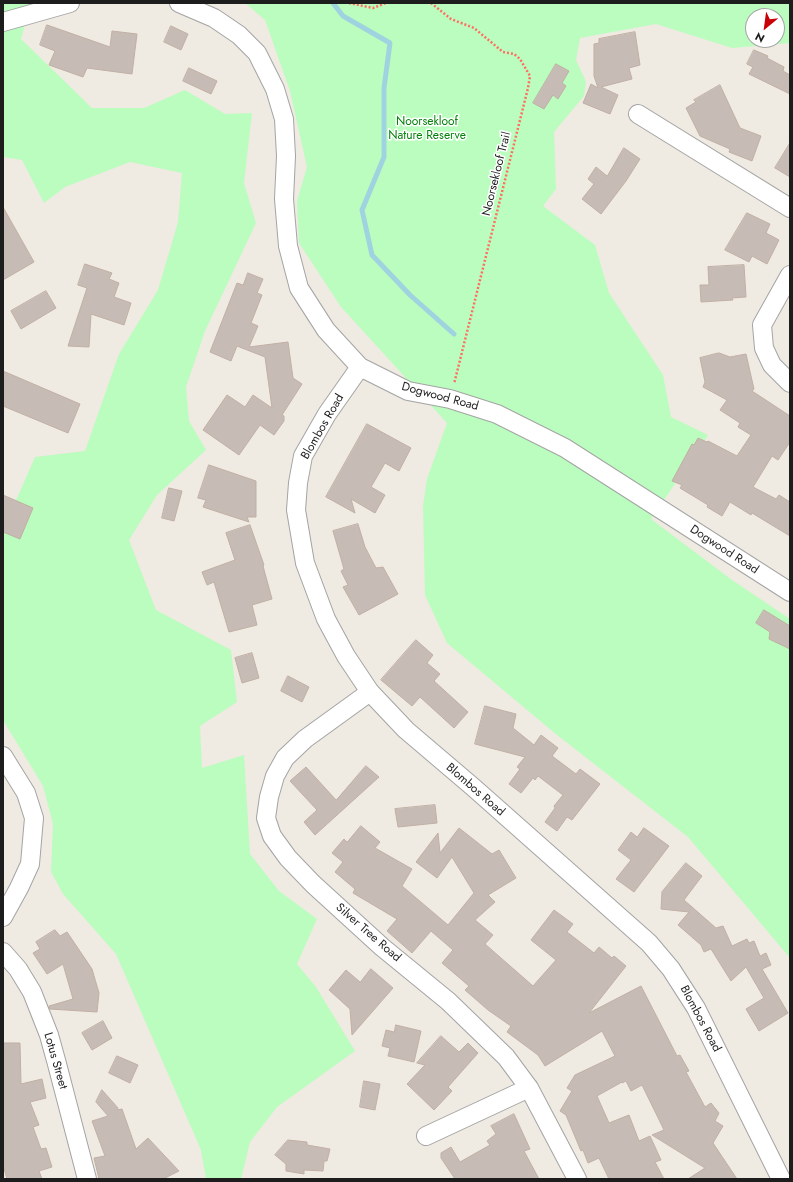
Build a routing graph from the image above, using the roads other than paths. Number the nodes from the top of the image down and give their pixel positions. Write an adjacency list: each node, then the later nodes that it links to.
1 (70, 3): 3 (street)
2 (179, 3): 7 (street, Dogwood Road)
3 (3, 22)
4 (638, 114): 5 (street)
5 (790, 208)
6 (790, 275): 8 (street)
7 (360, 367): 9 (street, Dogwood Road); 10 (street, Blombos Road)
8 (790, 383)
9 (790, 592)
10 (370, 692): 14 (street, Silver Tree Road); 18 (street, Blombos Road)
11 (3, 756): 12 (street)
12 (3, 917)
13 (3, 952): 16 (street, Lotus Street)
14 (529, 1088): 15 (street); 17 (street, Silver Tree Road)
15 (426, 1136)
16 (86, 1179)
17 (577, 1179)
18 (782, 1179)

